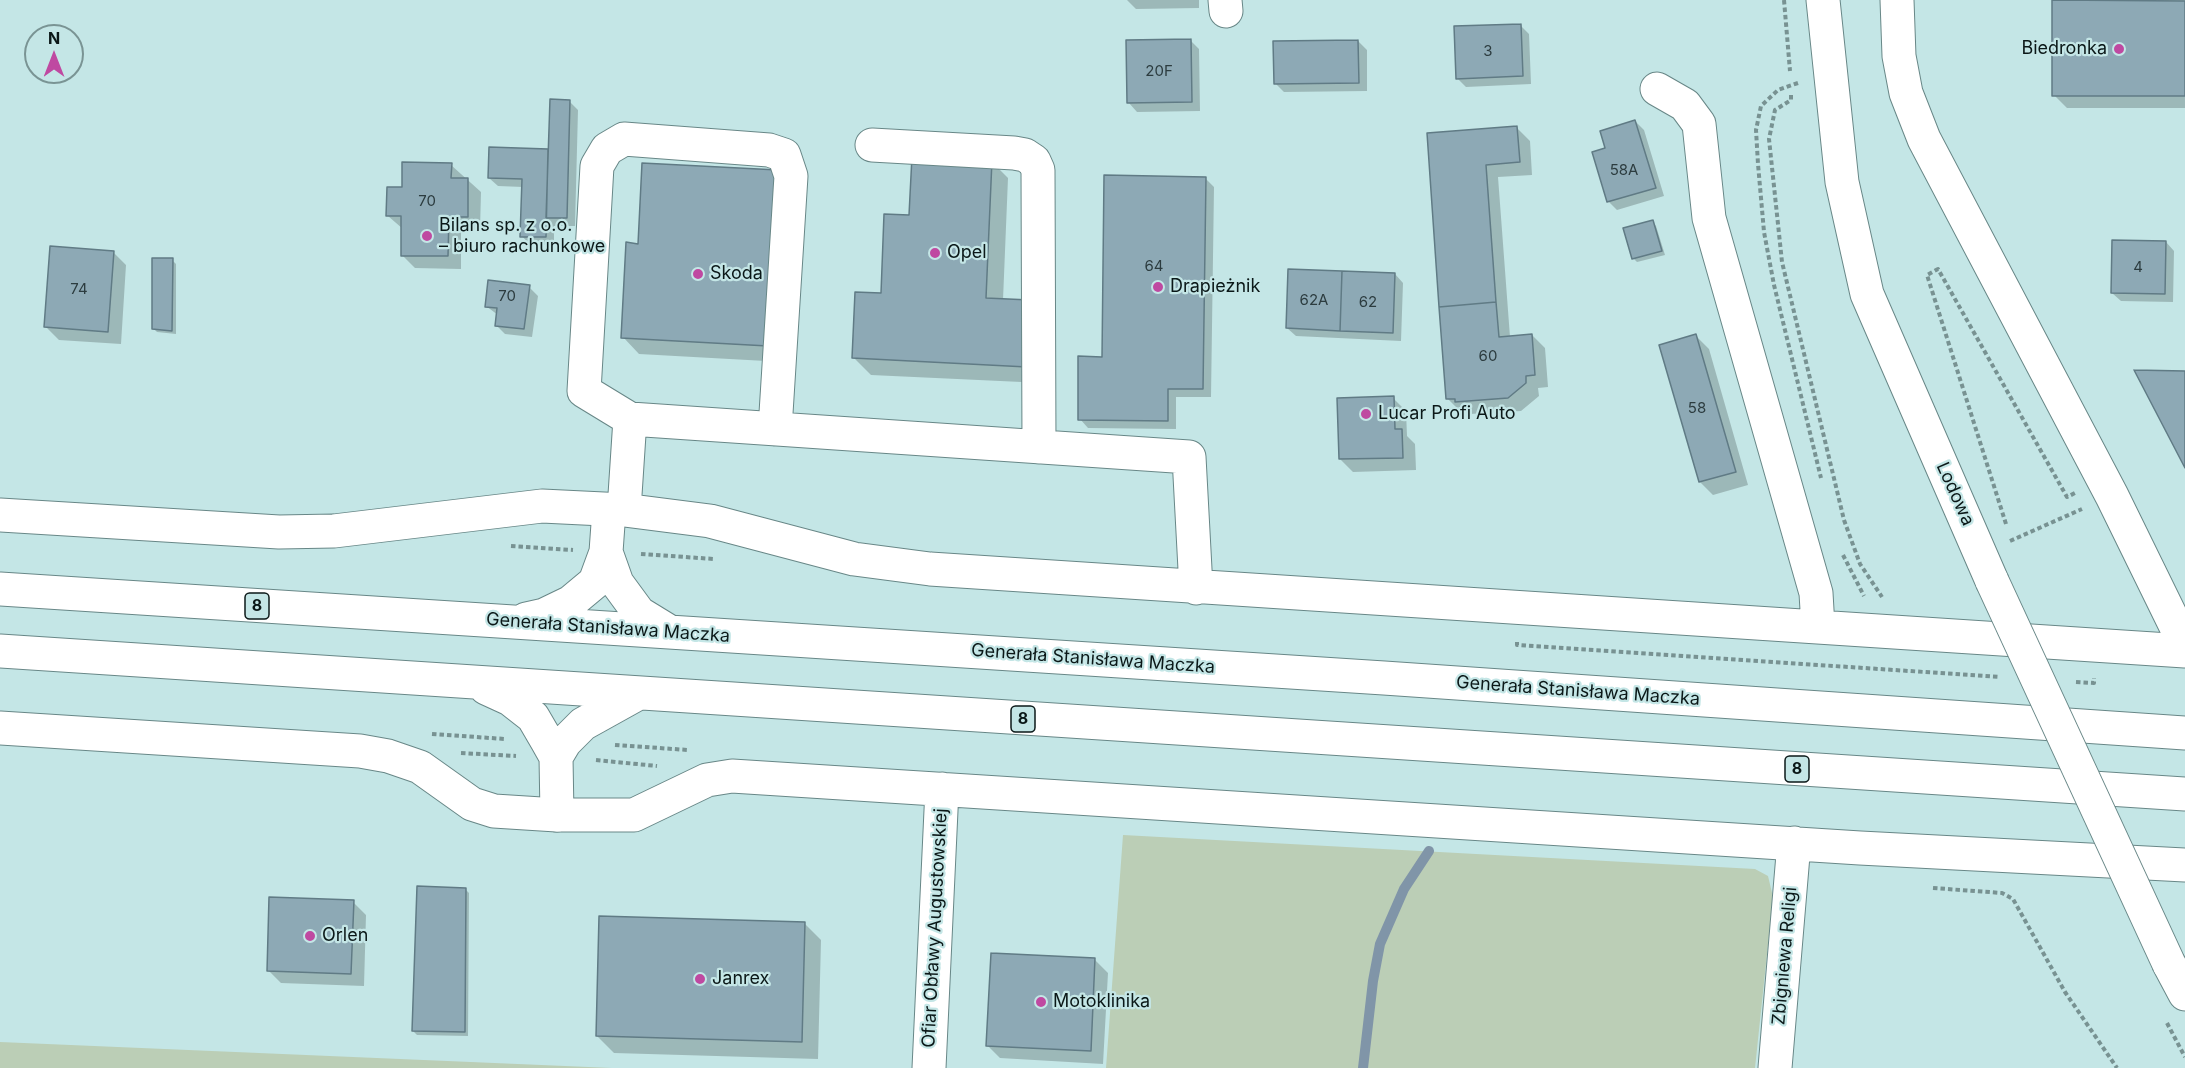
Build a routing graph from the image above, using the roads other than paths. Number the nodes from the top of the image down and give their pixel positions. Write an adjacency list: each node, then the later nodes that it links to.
1 (1823, 0): 29 (main road, Lodowa, bridge)
2 (1897, 0): 16 (main road)
3 (1657, 89): 14 (main road)
4 (872, 145): 7 (main road)
5 (630, 419): 6 (main road); 6 (main road); 8 (main road)
6 (775, 429): 7 (main road)
7 (1039, 447): 11 (main road)
8 (617, 510): 9 (main road); 10 (main road); 11 (main road)
9 (0, 515)
10 (619, 553): 13 (main road); 15 (main road)
11 (1196, 588): 14 (main road)
12 (0, 589): 13 (main road, Generała Stanisława Maczka / 8)
13 (515, 622): 15 (main road, Generała Stanisława Maczka / 8)
14 (1818, 627): 18 (main road)
15 (670, 632): 22 (main road, Generała Stanisława Maczka / 8)
16 (2185, 645)
17 (0, 651): 19 (main road, 8)
18 (2185, 651)
19 (476, 684): 20 (main road, 8); 23 (main road)
20 (637, 694): 23 (main road); 25 (main road, 8)
21 (0, 729): 26 (main road)
22 (2185, 733)
23 (556, 757): 26 (main road)
24 (942, 789): 26 (main road); 27 (main road); 30 (main road, Ofiar Obławy Augustowskiej)
25 (2185, 794)
26 (557, 815)
27 (1794, 843): 28 (main road); 31 (main road, Zbigniewa Religi)
28 (2185, 865)
29 (2185, 994)
30 (929, 1068)
31 (1775, 1068)

